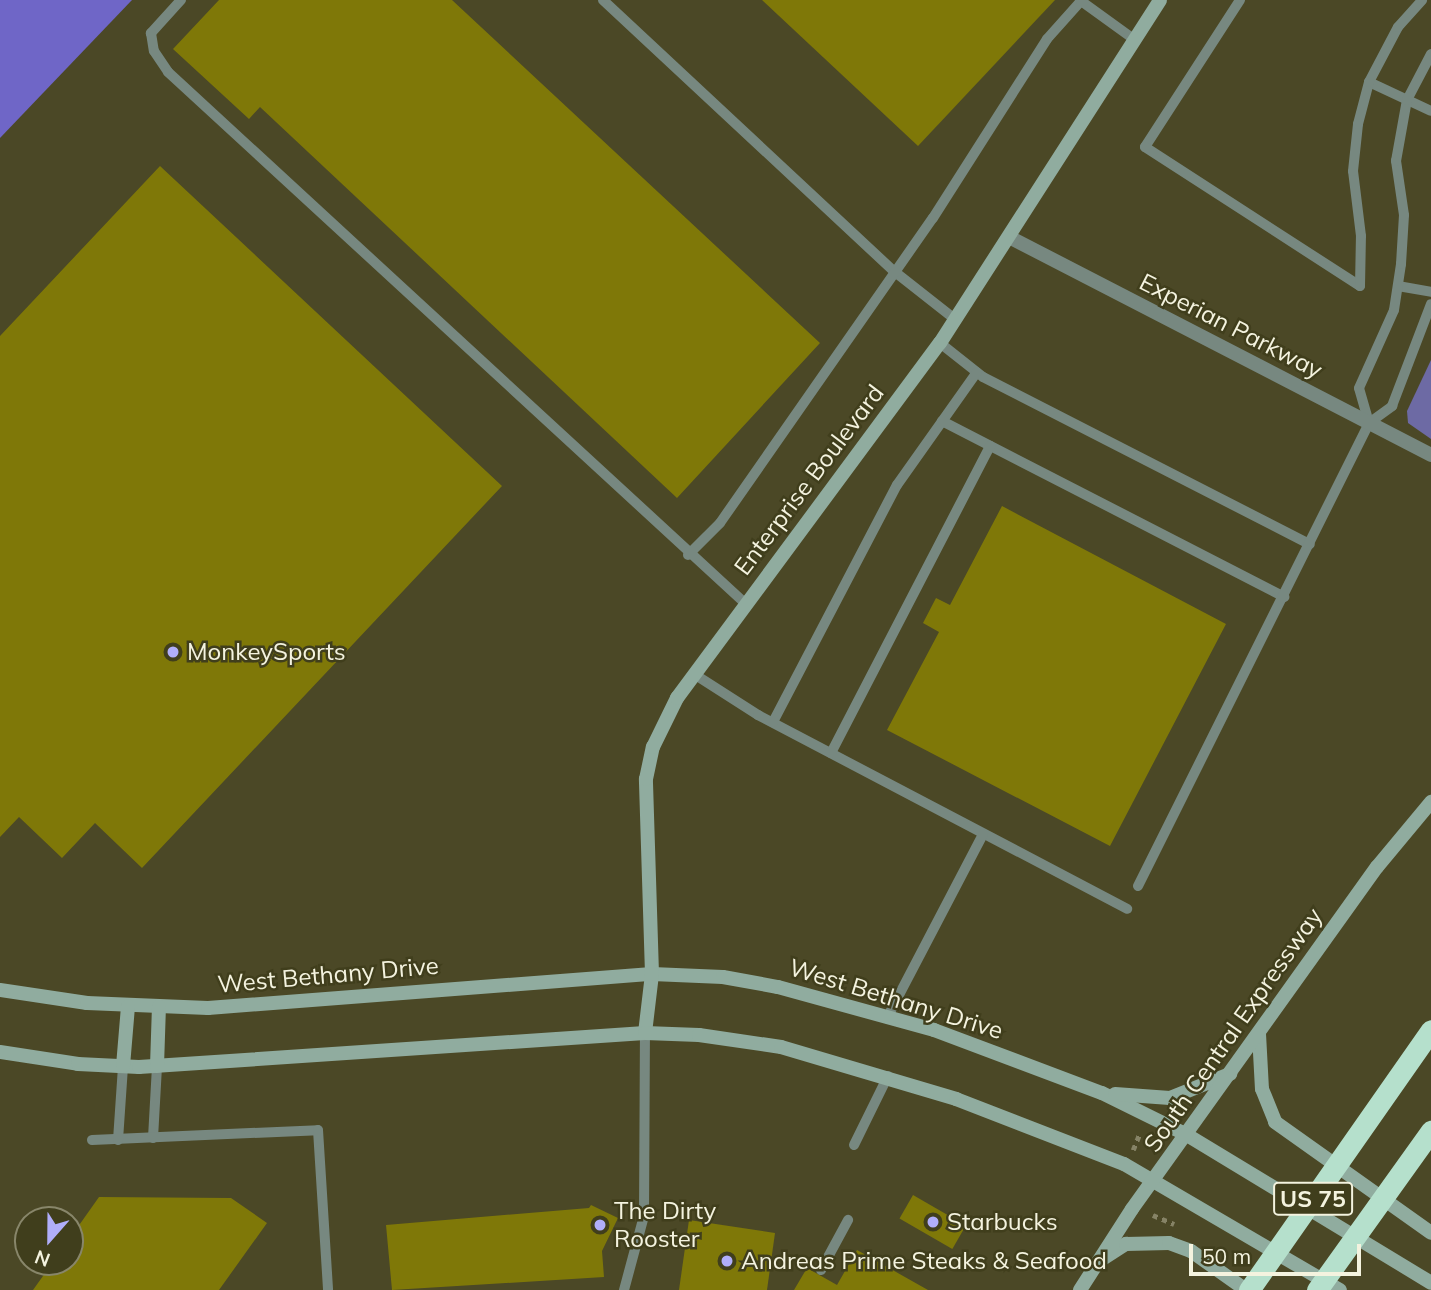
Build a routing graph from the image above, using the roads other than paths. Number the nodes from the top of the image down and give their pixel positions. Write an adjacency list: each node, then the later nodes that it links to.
1 (181, 0): 25 (lane)
2 (603, 0): 13 (lane)
3 (1081, 0): 7 (lane); 13 (lane)
4 (1160, 0): 7 (main road, Enterprise Boulevard)
5 (1240, 0): 9 (lane)
6 (1422, 0): 9 (lane)
7 (1135, 40): 12 (main road, Enterprise Boulevard)
8 (1431, 54): 10 (lane)
9 (1369, 82): 10 (lane)
10 (1407, 100): 11 (lane); 14 (lane)
11 (1431, 111)
12 (1011, 238): 17 (main road, Enterprise Boulevard); 21 (street, Experian Parkway)
13 (895, 272): 17 (lane); 25 (lane)
14 (1398, 286): 15 (lane); 21 (lane)
15 (1431, 292)
16 (1431, 304): 21 (lane)
17 (956, 320): 18 (main road, Enterprise Boulevard)
18 (940, 343): 19 (lane); 27 (main road, Enterprise Boulevard)
19 (976, 372): 20 (lane); 24 (lane)
20 (942, 421): 22 (lane); 29 (lane)
21 (1369, 423): 23 (street, Experian Parkway); 24 (lane)
22 (990, 446): 26 (lane); 30 (lane)
23 (1431, 455)
24 (1310, 544): 26 (lane)
25 (688, 555): 27 (lane)
26 (1284, 597): 33 (lane)
27 (746, 604): 28 (main road, Enterprise Boulevard)
28 (694, 674): 29 (lane); 35 (main road, Enterprise Boulevard)
29 (773, 722): 30 (lane)
30 (831, 753): 32 (lane)
31 (1431, 802): 42 (main road, South Central Expressway)
32 (983, 834): 34 (lane); 39 (lane)
33 (1138, 886)
34 (1127, 909)
35 (652, 974): 38 (main road, West Bethany Drive); 39 (main road, West Bethany Drive); 41 (main road, Enterprise Boulevard)
36 (0, 990): 37 (main road, West Bethany Drive)
37 (128, 1006): 38 (main road, West Bethany Drive); 44 (main road)
38 (159, 1007): 45 (main road)
39 (888, 1016): 48 (main road, West Bethany Drive)
40 (1431, 1030): 64 (highway, US 75)
41 (645, 1033): 45 (main road); 47 (main road); 62 (lane)
42 (1259, 1034): 46 (main road, South Central Expressway); 57 (main road)
43 (0, 1052): 44 (main road)
44 (123, 1066): 45 (main road); 53 (lane)
45 (156, 1066): 51 (lane)
46 (1231, 1073): 48 (main road); 50 (main road, South Central Expressway)
47 (888, 1076): 54 (lane); 55 (main road)
48 (1102, 1093): 50 (main road, West Bethany Drive)
49 (1431, 1130): 65 (highway, US 75)
50 (1187, 1135): 55 (main road, South Central Expressway); 60 (main road, West Bethany Drive)
51 (153, 1138): 53 (lane); 61 (lane)
52 (92, 1140): 53 (lane)
53 (118, 1140)
54 (853, 1144)
55 (1155, 1179): 58 (main road, South Central Expressway); 66 (main road)
56 (848, 1220): 59 (lane)
57 (1431, 1233)
58 (1096, 1263): 63 (main road, South Central Expressway); 64 (main road)
59 (821, 1270)
60 (1431, 1283)
61 (328, 1290)
62 (624, 1290)
63 (1080, 1290)
64 (1248, 1290)
65 (1317, 1290)
66 (1340, 1290)

